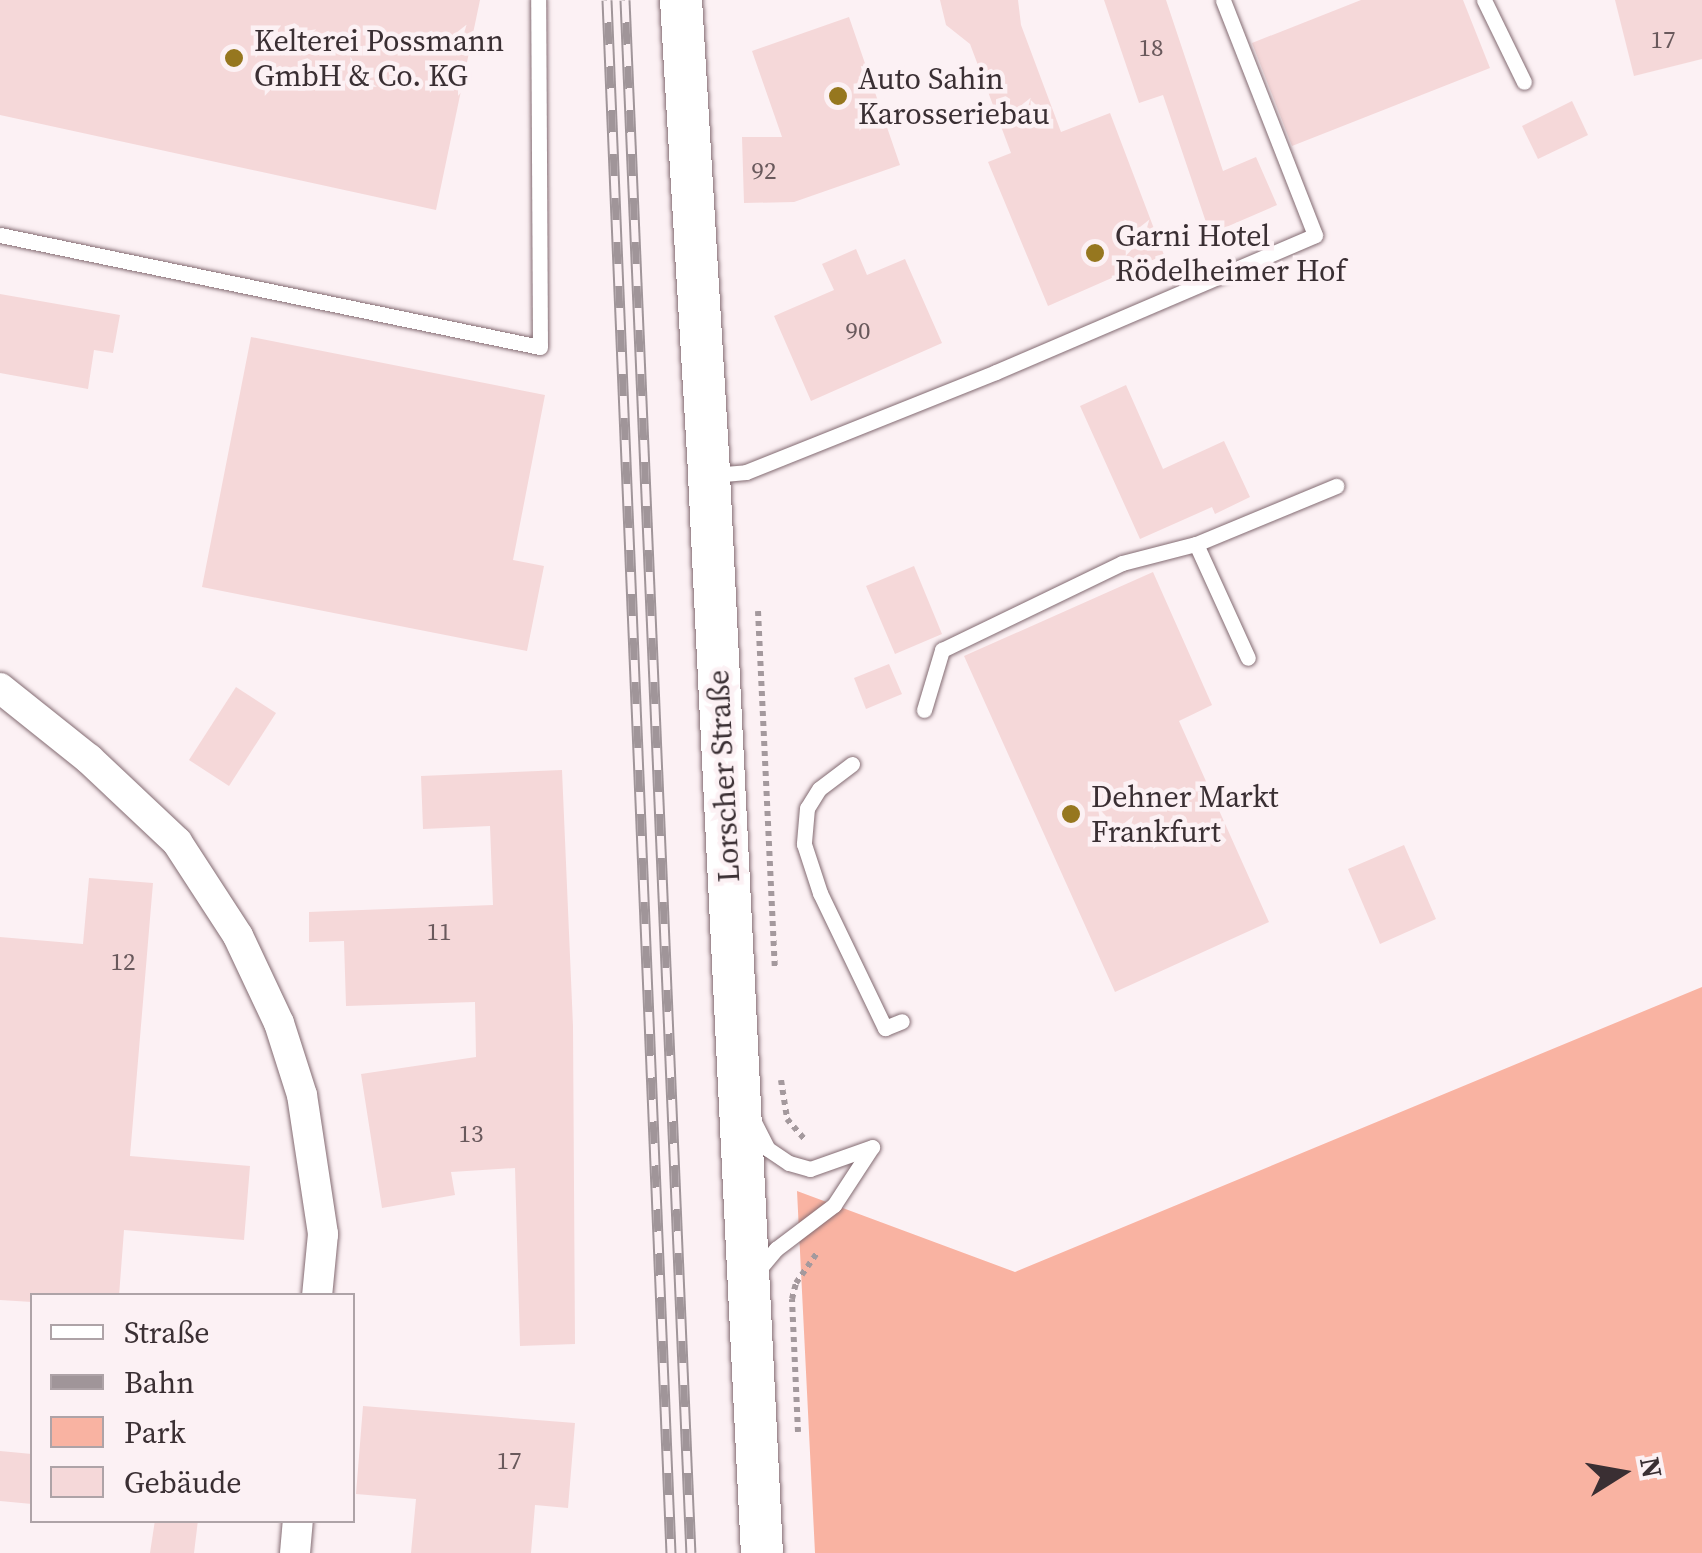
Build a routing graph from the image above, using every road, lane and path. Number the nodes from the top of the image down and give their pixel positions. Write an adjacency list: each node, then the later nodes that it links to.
1 (538, 0): 6 (lane)
2 (681, 0): 7 (main road, Lorscher Straße)
3 (1222, 0): 7 (lane)
4 (1484, 0): 5 (lane)
5 (1524, 82)
6 (0, 235)
7 (710, 475): 15 (main road, Lorscher Straße)
8 (1336, 486): 9 (lane)
9 (1196, 544): 10 (lane); 12 (lane)
10 (1248, 658)
11 (0, 688): 18 (street)
12 (924, 710)
13 (852, 764): 14 (lane)
14 (902, 1021)
15 (740, 1095): 17 (main road, Lorscher Straße); 17 (lane)
16 (828, 1241): 19 (path)
17 (750, 1280): 22 (main road, Lorscher Straße)
18 (317, 1293)
19 (798, 1437)
20 (298, 1523): 21 (street)
21 (295, 1553)
22 (762, 1553)

